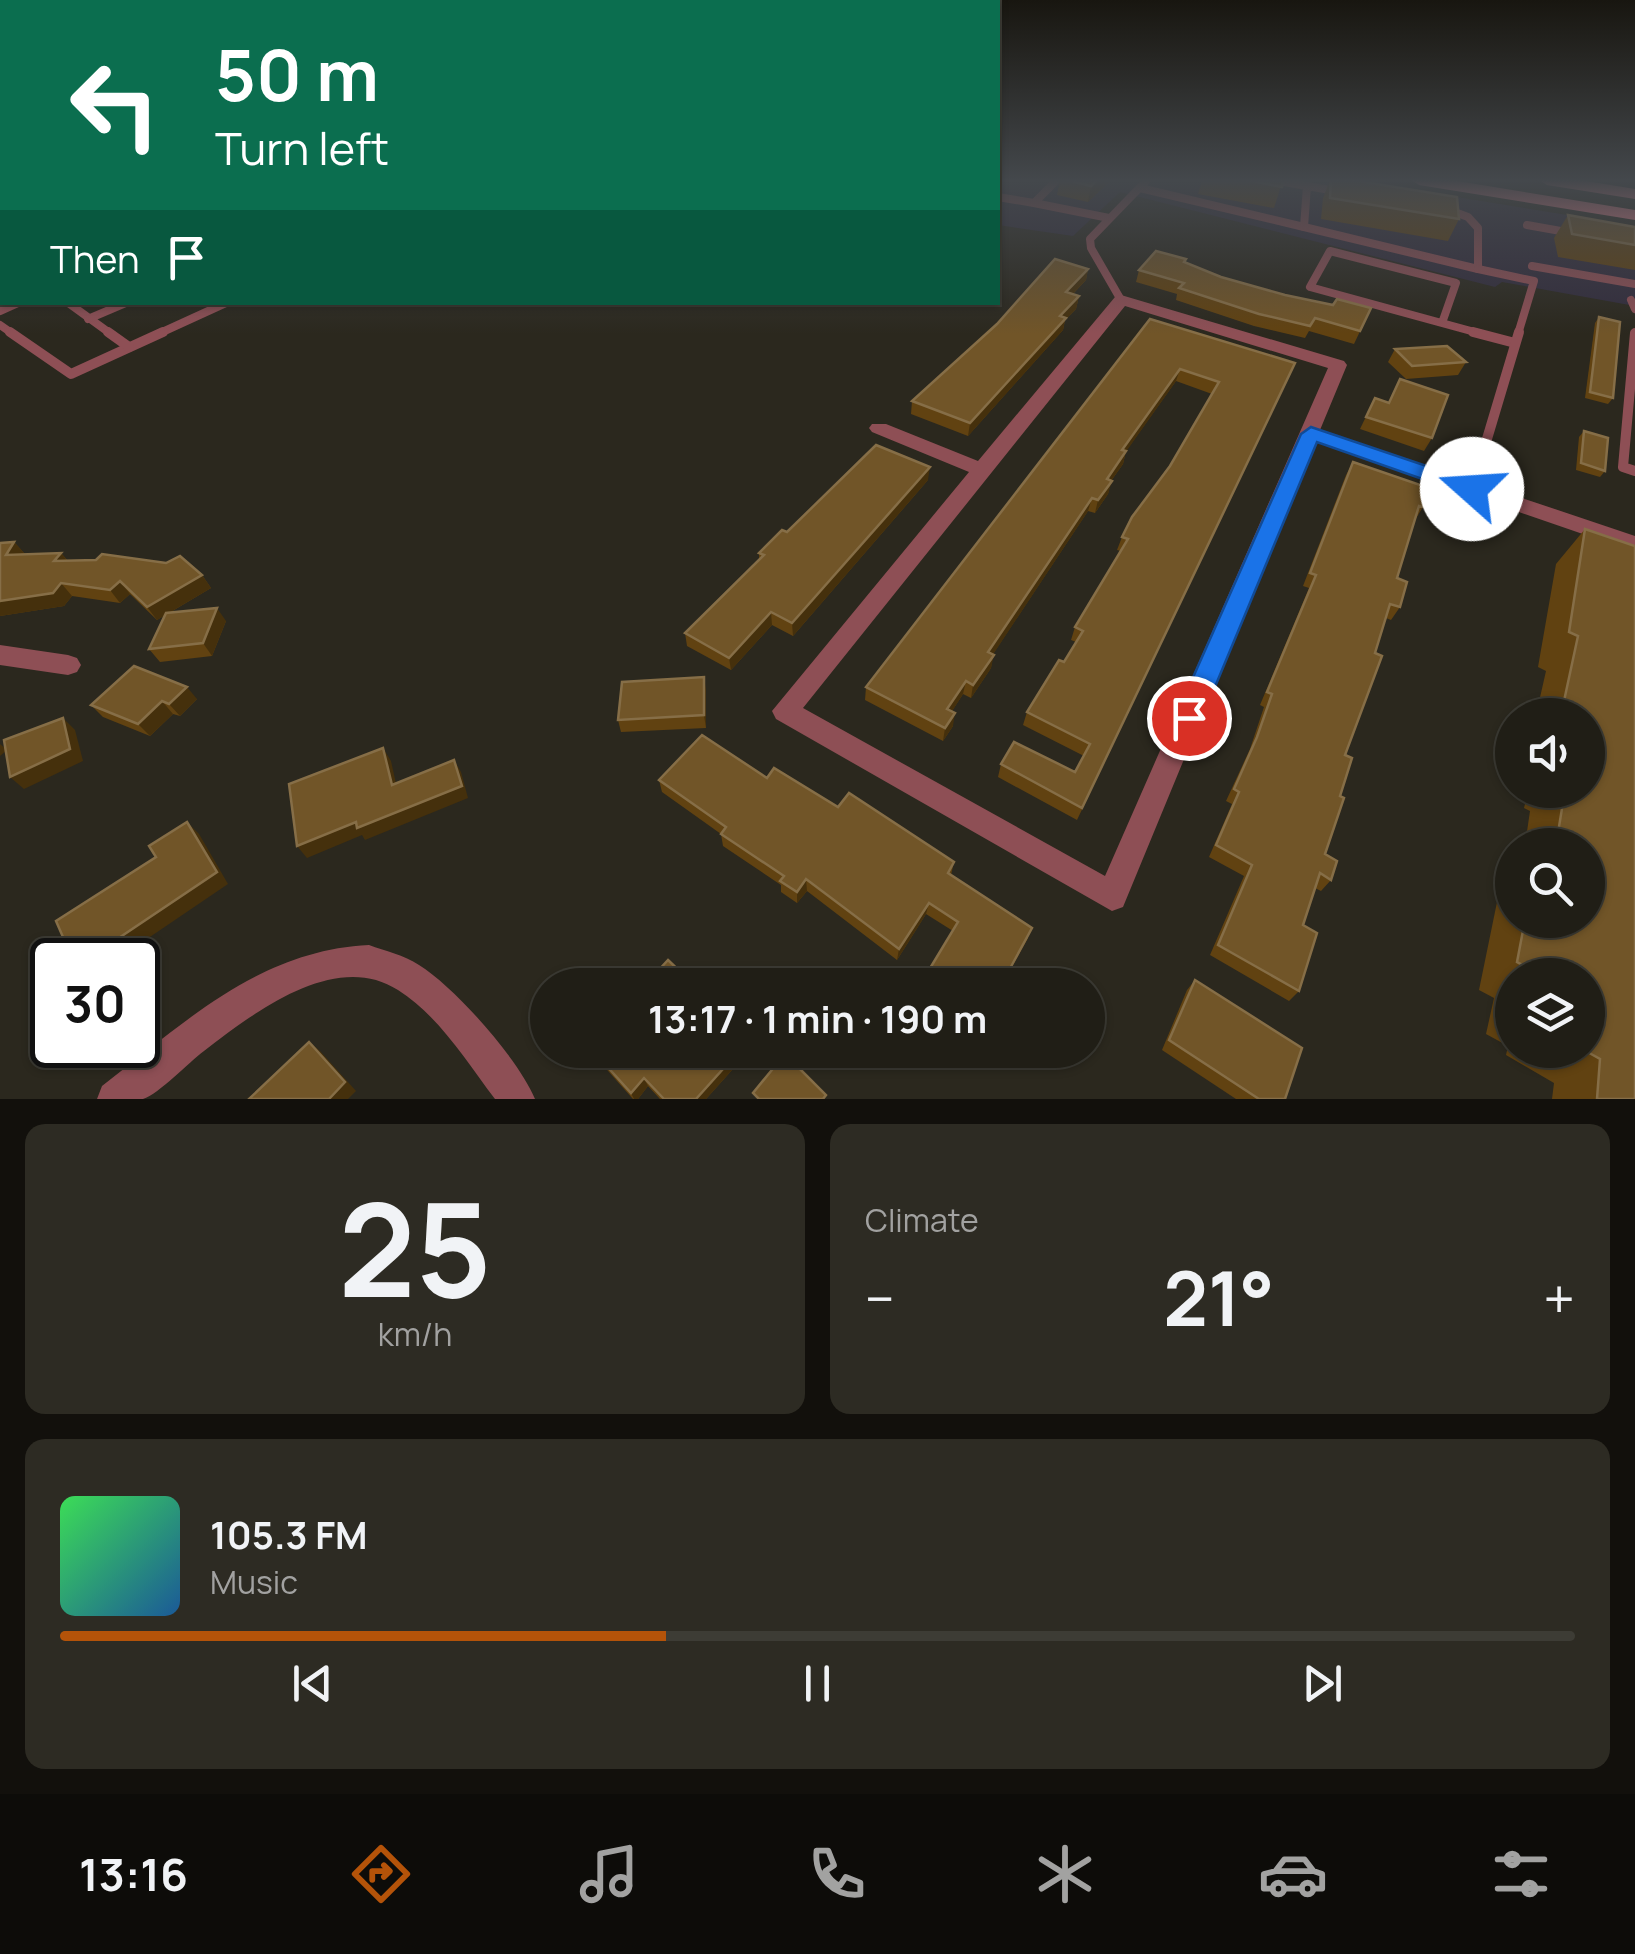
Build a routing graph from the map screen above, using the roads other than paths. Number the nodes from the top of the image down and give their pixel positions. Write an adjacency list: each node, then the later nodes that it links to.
1 (1096, 231): 9 (lane)
2 (1322, 231): 7 (lane)
3 (1479, 231): 7 (lane)
4 (1564, 231): 5 (lane)
5 (1586, 235)
6 (1532, 266): 8 (lane)
7 (1478, 269): 17 (lane)
8 (1635, 284)
9 (1121, 300): 20 (street); 21 (street)
10 (72, 305): 13 (lane)
11 (120, 305): 13 (lane)
12 (222, 305): 18 (lane)
13 (88, 318): 18 (lane)
14 (1442, 323): 14 (lane); 17 (lane)
15 (0, 325): 18 (lane)
16 (1635, 334): 22 (lane)
17 (1516, 343): 23 (lane)
18 (129, 348)
19 (879, 428): 21 (street)
20 (1311, 434): 21 (street); 23 (street)
21 (982, 470)
22 (1635, 471)
23 (1472, 489): 24 (street)
24 (1635, 544)
25 (0, 655): 26 (street)
26 (68, 665)
27 (116, 1099): 28 (street)
28 (517, 1099)

